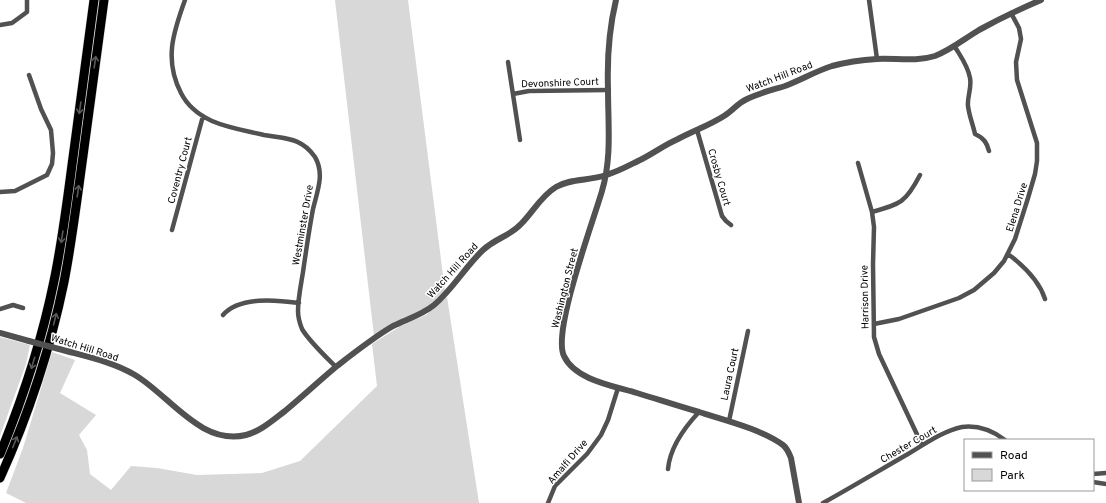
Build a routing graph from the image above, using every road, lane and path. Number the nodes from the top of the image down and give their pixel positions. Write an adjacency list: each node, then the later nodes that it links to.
1 (26, 0): 9 (street)
2 (94, 0): 42 (highway, one-way to 42)
3 (104, 0): 46 (highway, one-way to 3)
4 (185, 0): 16 (street, Westminster Drive)
5 (616, 0): 14 (street, Washington Street)
6 (869, 0): 11 (street)
7 (1041, 0): 8 (street, Watch Hill Road)
8 (1011, 13): 10 (street, Watch Hill Road); 27 (street, Elena Drive)
9 (0, 25)
10 (955, 47): 11 (street, Watch Hill Road); 19 (street)
11 (877, 59): 17 (street, Watch Hill Road)
12 (508, 62): 15 (street, Devonshire Court)
13 (29, 76): 23 (street)
14 (608, 90): 15 (street, Devonshire Court); 22 (street, Washington Street)
15 (513, 94): 18 (street, Devonshire Court)
16 (203, 116): 26 (street, Coventry Court); 29 (street, Westminster Drive)
17 (697, 130): 22 (street, Watch Hill Road); 25 (street, Crosby Court)
18 (520, 140)
19 (989, 152)
20 (858, 163): 24 (street, Harrison Drive)
21 (920, 175): 24 (street)
22 (606, 176): 36 (street, Watch Hill Road); 37 (street, Washington Street)
23 (0, 192)
24 (872, 212): 33 (street, Harrison Drive)
25 (731, 225)
26 (172, 230)
27 (1008, 254): 28 (street); 33 (street, Elena Drive)
28 (1046, 299)
29 (299, 303): 32 (street); 36 (street, Westminster Drive)
30 (24, 308): 31 (street)
31 (0, 309)
32 (223, 315)
33 (874, 324): 41 (street, Harrison Drive)
34 (0, 332): 36 (street, Watch Hill Road, bridge)
35 (748, 332): 39 (street, Laura Court)
36 (336, 367)
37 (618, 388): 38 (street, Washington Street); 49 (street, Amalfi Drive)
38 (698, 412): 39 (street, Washington Street); 43 (street)
39 (728, 421): 50 (street, Washington Street)
40 (1004, 439): 41 (street, Chester Court)
41 (922, 445): 51 (street, Chester Court)
42 (1, 451)
43 (668, 469)
44 (1106, 473): 45 (street)
45 (1094, 474)
46 (0, 478)
47 (1094, 482): 48 (street)
48 (1106, 484)
49 (548, 503)
50 (799, 503)
51 (823, 503)

